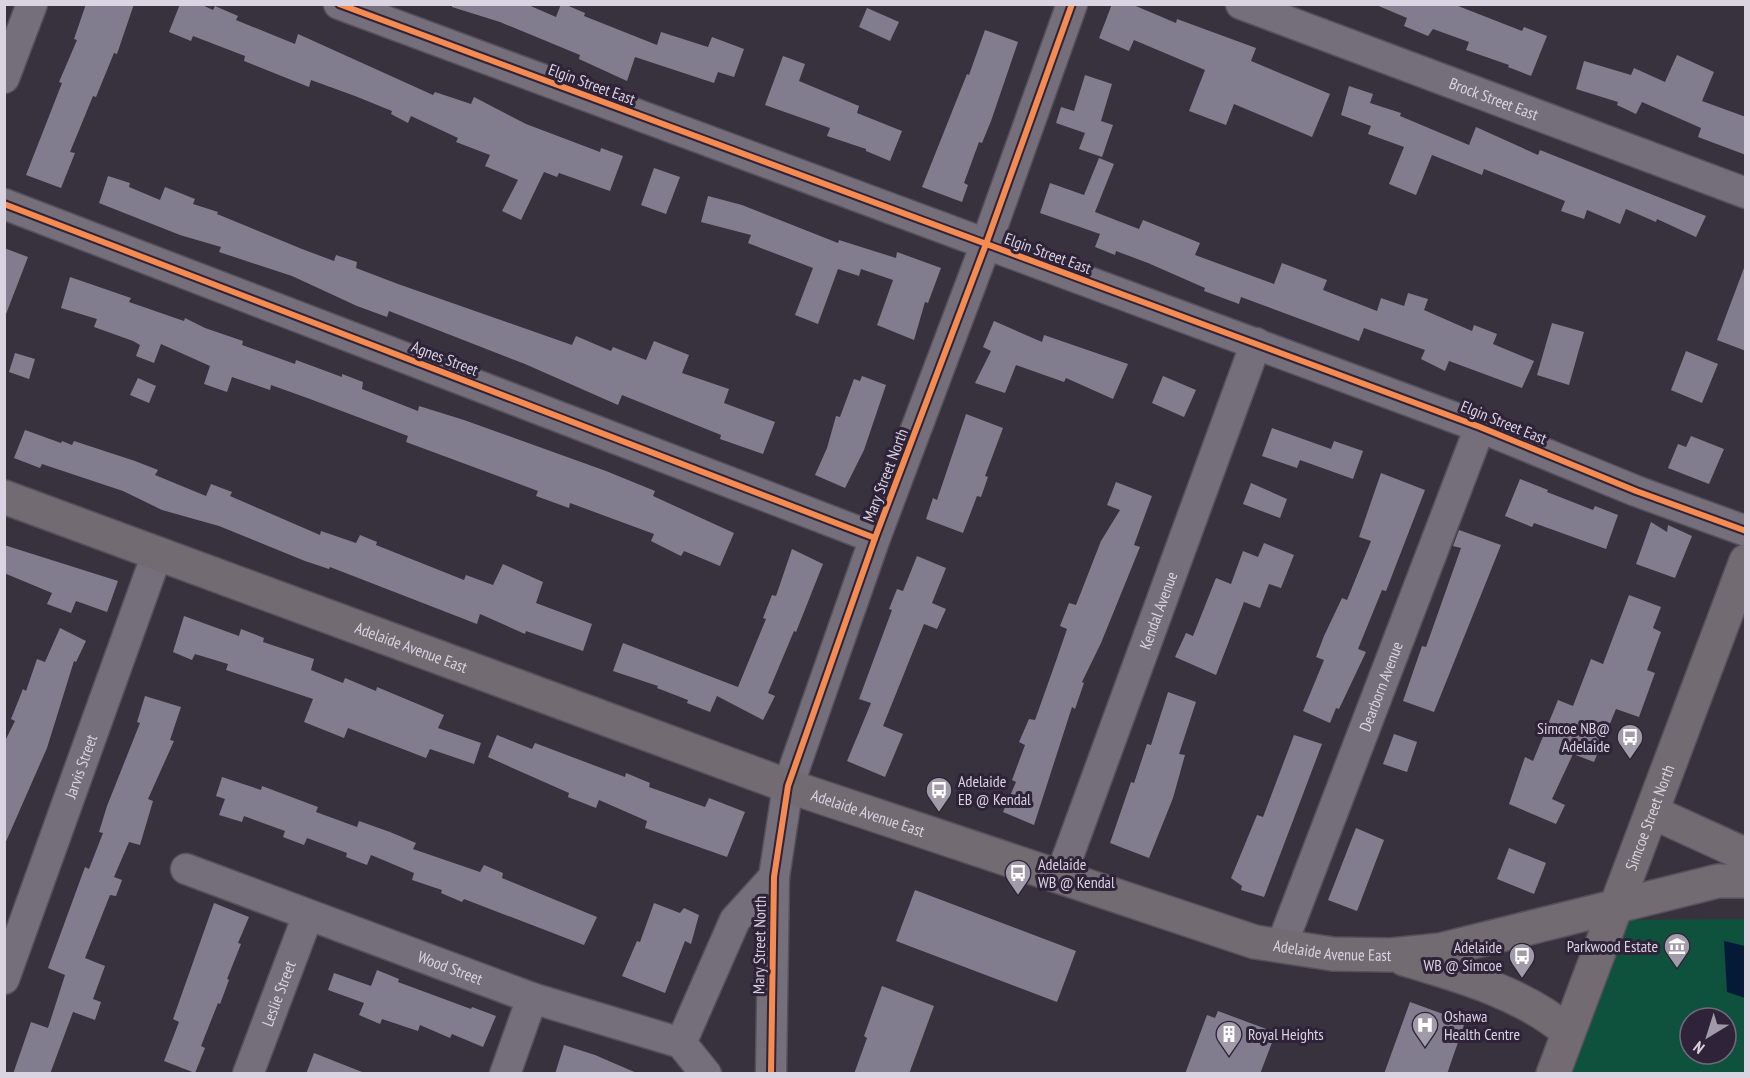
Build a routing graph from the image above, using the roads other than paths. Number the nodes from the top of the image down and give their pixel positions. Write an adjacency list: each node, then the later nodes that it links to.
1 (32, 4): 5 (street)
2 (339, 4): 8 (street, Elgin Street East)
3 (1072, 4): 8 (street, Mary Street North)
4 (1241, 4): 6 (street, Brock Street East)
5 (4, 78)
6 (1746, 193)
7 (4, 204): 13 (street, Agnes Street)
8 (986, 244): 9 (street, Elgin Street East); 13 (street, Mary Street North)
9 (1256, 343): 10 (street, Elgin Street East); 21 (street, Kendal Avenue)
10 (1480, 426): 12 (street, Elgin Street East); 25 (street, Dearborn Avenue)
11 (4, 497): 14 (main road, Adelaide Avenue East)
12 (1746, 531)
13 (875, 538): 16 (street, Mary Street North)
14 (156, 554): 16 (main road, Adelaide Avenue East); 27 (street, Jarvis Street)
15 (1746, 561): 17 (main road, Simcoe Street North)
16 (788, 786): 20 (street, Mary Street North); 21 (main road, Adelaide Avenue East)
17 (1652, 812): 18 (main road); 23 (main road, Simcoe Street North)
18 (1746, 855)
19 (186, 870): 24 (street, Wood Street)
20 (774, 877): 30 (street, Mary Street North); 34 (street, Mary Street North)
21 (1060, 878): 25 (main road, Adelaide Avenue East)
22 (1746, 881): 23 (main road, Adelaide Avenue East)
23 (1614, 906): 26 (main road, Adelaide Avenue East); 29 (main road, Simcoe Street North)
24 (308, 915): 28 (street, Wood Street); 31 (street, Leslie Street)
25 (1281, 947): 26 (main road, Adelaide Avenue East)
26 (1391, 955): 29 (main road)
27 (4, 979)
28 (532, 998): 30 (street, Wood Street); 32 (street)
29 (1567, 1031): 35 (main road, Simcoe Street North)
30 (681, 1043): 33 (street)
31 (248, 1074)
32 (505, 1074)
33 (706, 1074)
34 (771, 1074)
35 (1553, 1074)

